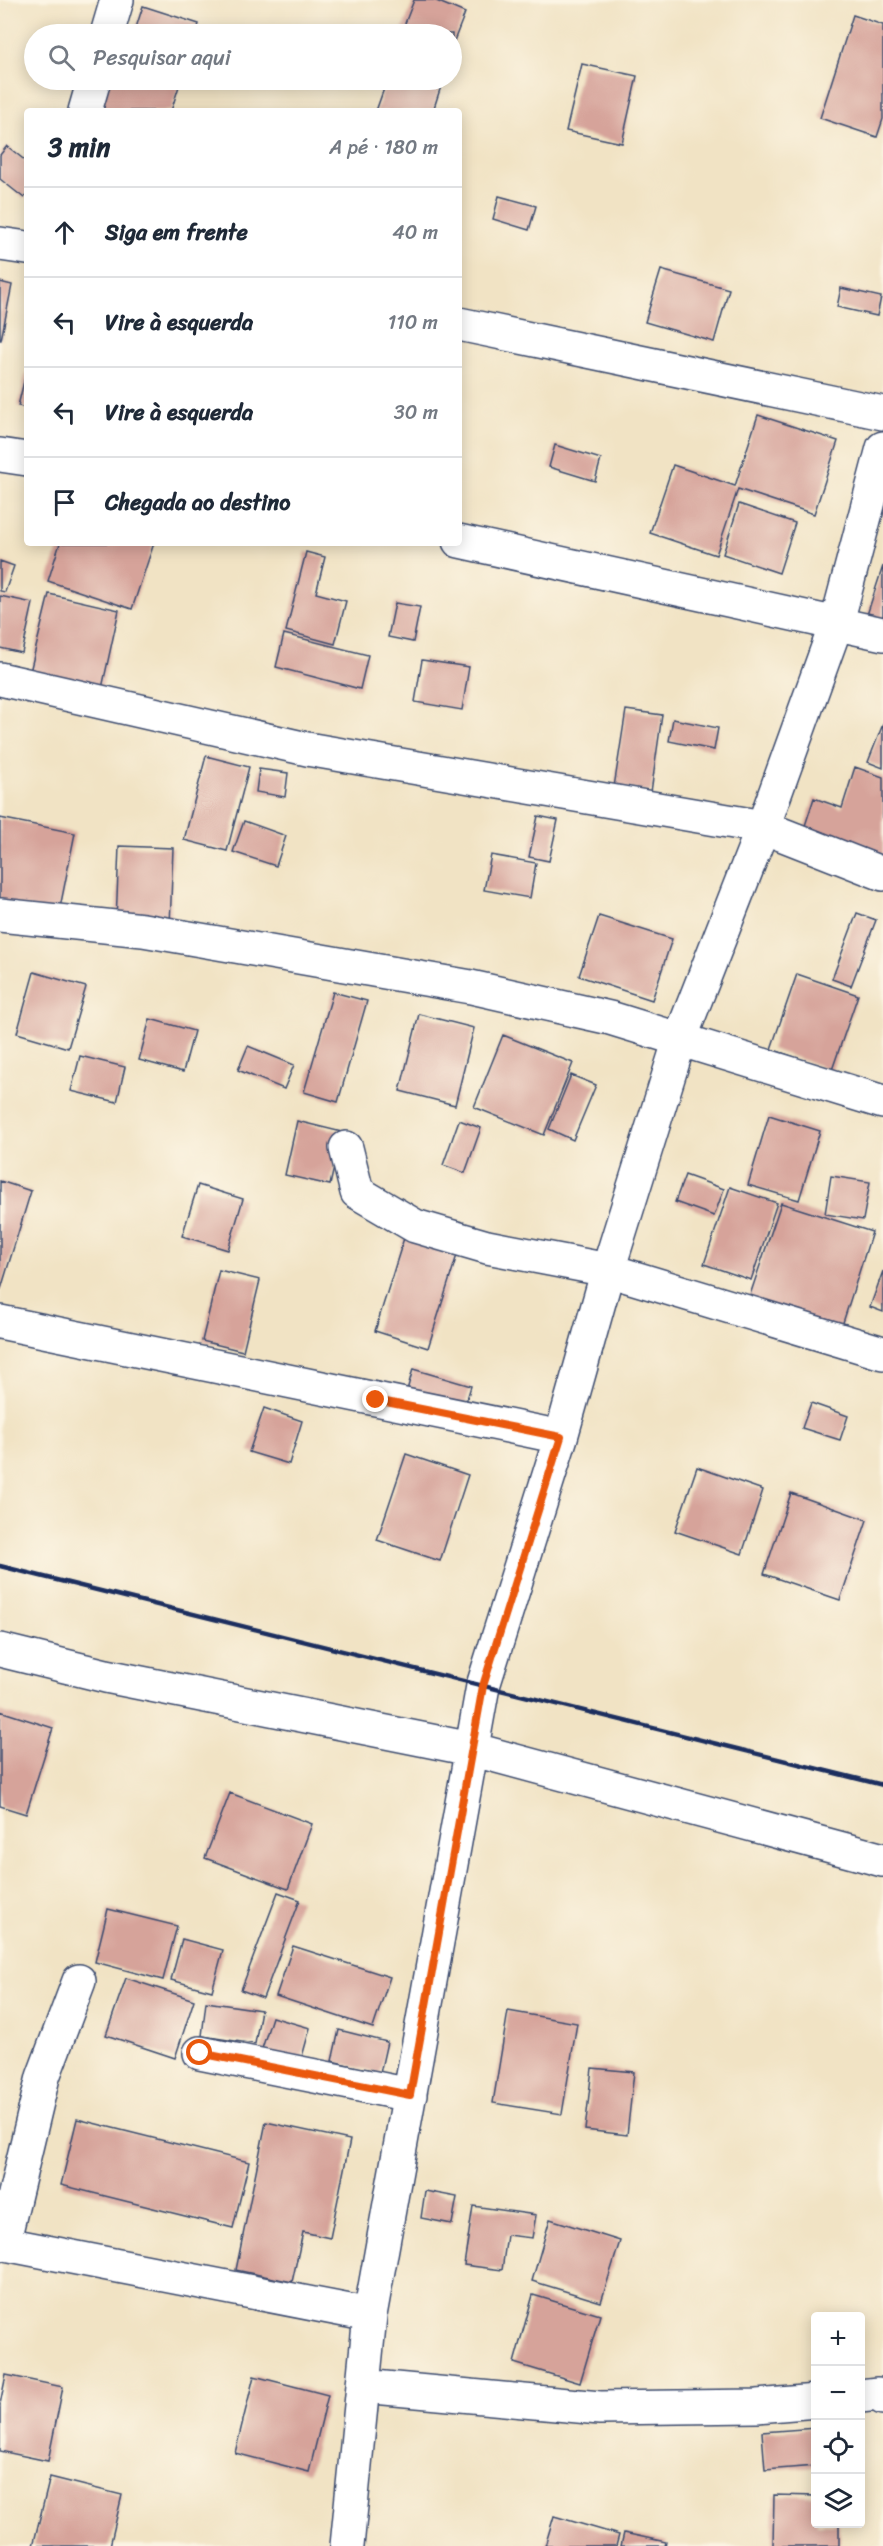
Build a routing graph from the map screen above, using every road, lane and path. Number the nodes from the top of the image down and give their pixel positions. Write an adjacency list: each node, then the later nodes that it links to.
1 (117, 0): 2 (street)
2 (110, 24)
3 (91, 90): 4 (street)
4 (86, 108)
5 (0, 244): 6 (street)
6 (24, 248)
7 (462, 325): 8 (street)
8 (883, 413)
9 (883, 448): 13 (street)
10 (0, 454): 11 (street)
11 (24, 458)
12 (462, 542): 13 (street)
13 (837, 622): 14 (street); 16 (street)
14 (883, 634)
15 (0, 679): 16 (street)
16 (763, 827): 17 (street); 19 (street)
17 (883, 874)
18 (0, 915): 19 (street)
19 (680, 1039): 20 (street); 22 (street)
20 (883, 1102)
21 (346, 1148): 22 (street)
22 (608, 1270): 24 (street); 25 (street)
23 (0, 1322): 25 (street)
24 (883, 1353)
25 (561, 1437): 27 (street)
26 (0, 1650): 27 (street)
27 (471, 1749): 28 (street); 31 (street)
28 (883, 1860)
29 (79, 1981): 32 (street)
30 (200, 2053): 31 (street)
31 (410, 2095): 33 (street)
32 (2, 2244): 33 (street)
33 (370, 2315): 34 (street)
34 (363, 2386): 37 (street); 38 (street)
35 (865, 2396): 36 (street)
36 (883, 2398)
37 (811, 2401)
38 (347, 2546)

